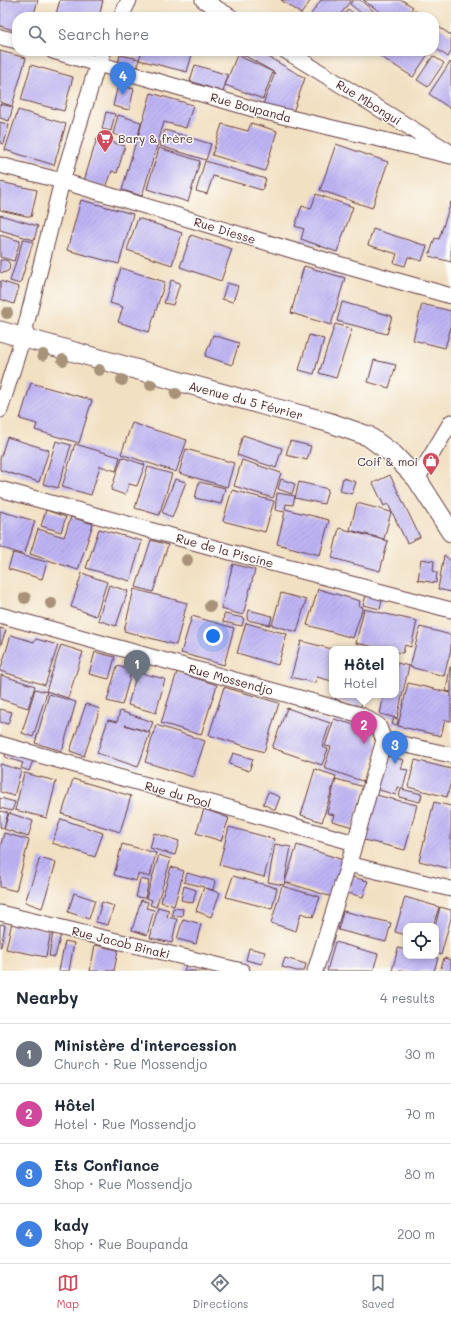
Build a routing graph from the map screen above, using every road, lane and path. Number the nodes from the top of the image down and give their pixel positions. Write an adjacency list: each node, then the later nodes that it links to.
1 (129, 0): 3 (street)
2 (203, 0): 4 (street)
3 (123, 12)
4 (223, 12)
5 (0, 37): 6 (street)
6 (12, 40)
7 (294, 56): 9 (street, Rue Mbongui)
8 (101, 57): 10 (street, Rue Boupanda); 12 (street)
9 (451, 153)
10 (451, 156)
11 (0, 164): 12 (street, Rue Diesse)
12 (62, 181): 13 (street, Rue Diesse); 15 (street)
13 (451, 296)
14 (0, 331): 15 (street, Avenue du 5 Février)
15 (23, 338): 16 (street); 18 (street, Avenue du 5 Février)
16 (0, 410)
17 (451, 422): 18 (street)
18 (417, 479): 20 (street, Avenue du 5 Février)
19 (0, 489): 21 (street, Rue de la Piscine)
20 (451, 532)
21 (451, 610)
22 (0, 615): 23 (street, Rue Mossendjo)
23 (384, 740): 25 (street); 26 (street)
24 (0, 744): 26 (street, Rue du Pool)
25 (451, 756)
26 (355, 843): 27 (street)
27 (348, 864): 28 (street); 31 (street)
28 (451, 889)
29 (0, 913): 30 (street, Rue Jacob Binaki)
30 (242, 971)
31 (315, 971)

